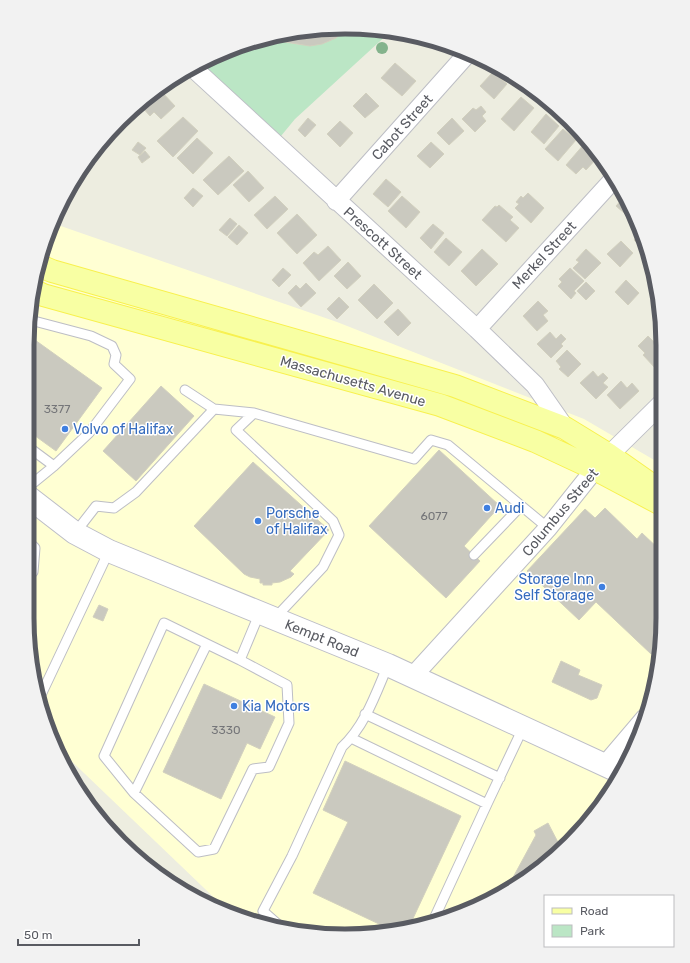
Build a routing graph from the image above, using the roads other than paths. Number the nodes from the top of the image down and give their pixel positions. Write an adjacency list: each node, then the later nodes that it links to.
1 (464, 58): 4 (street, Cabot Street)
2 (197, 72): 4 (street, Prescott Street)
3 (610, 183): 8 (street, Merkel Street)
4 (336, 201): 8 (street, Prescott Street)
5 (44, 268): 13 (main road, Massachusetts Avenue)
6 (39, 292): 15 (main road, Massachusetts Avenue)
7 (35, 321): 16 (lane)
8 (476, 329): 13 (street, Prescott Street)
9 (185, 390): 10 (lane)
10 (214, 409): 12 (lane); 23 (lane)
11 (656, 409): 15 (street, Columbus Street)
12 (254, 413): 21 (lane); 26 (lane)
13 (565, 428): 15 (main road, Massachusetts Avenue)
14 (34, 451): 16 (lane)
15 (602, 462): 18 (main road, Massachusetts Avenue); 19 (main road, Massachusetts Avenue); 22 (street, Columbus Street)
16 (54, 466): 17 (lane)
17 (34, 482)
18 (656, 489)
19 (656, 500)
20 (34, 501): 23 (street, Kempt Road)
21 (520, 507): 22 (lane); 25 (lane)
22 (548, 528): 30 (street, Columbus Street)
23 (75, 532): 24 (street, Kempt Road)
24 (109, 551): 26 (street, Kempt Road); 31 (lane)
25 (474, 555)
26 (268, 615): 28 (lane); 29 (street, Kempt Road)
27 (207, 644): 28 (lane); 38 (lane); 38 (lane)
28 (240, 660): 38 (lane)
29 (388, 665): 30 (street, Kempt Road); 32 (lane)
30 (413, 676): 33 (street, Kempt Road)
31 (43, 691)
32 (365, 714): 34 (lane); 37 (lane)
33 (524, 726): 36 (street, Kempt Road); 37 (lane)
34 (351, 738): 39 (lane); 41 (lane)
35 (629, 745): 36 (street)
36 (613, 769)
37 (500, 778): 39 (lane)
38 (134, 793)
39 (487, 804): 40 (lane)
40 (436, 915)
41 (273, 920)

